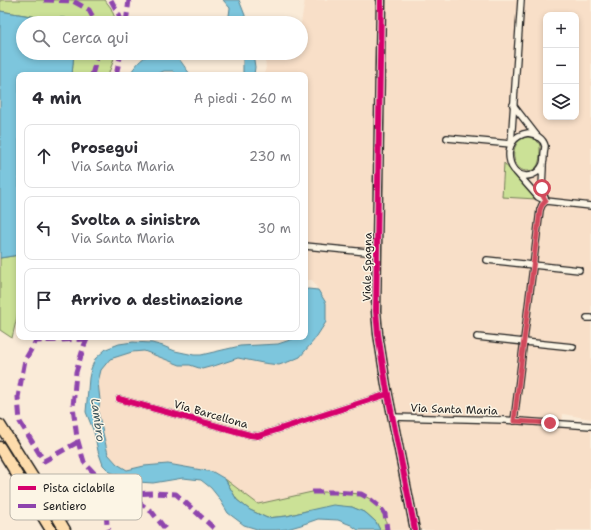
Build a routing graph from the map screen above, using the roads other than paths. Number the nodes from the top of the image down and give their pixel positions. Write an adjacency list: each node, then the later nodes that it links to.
1 (381, 0): 12 (street, Viale Spagna)
2 (521, 0): 3 (street)
3 (513, 105): 4 (street); 6 (street)
4 (538, 136): 6 (street); 7 (street)
5 (447, 138): 6 (street)
6 (511, 144): 8 (street)
7 (543, 165): 8 (street); 9 (street)
8 (514, 170): 9 (street)
9 (546, 201): 10 (street); 14 (street)
10 (591, 206)
11 (308, 246): 12 (street)
12 (377, 253): 19 (street, Viale Spagna)
13 (487, 260): 14 (street)
14 (534, 265): 15 (street); 17 (street)
15 (579, 270)
16 (477, 337): 17 (street)
17 (524, 342): 18 (street); 22 (street)
18 (573, 347)
19 (388, 394): 20 (street, Via Barcellona); 21 (street, Viale Spagna)
20 (119, 399)
21 (392, 417): 22 (street, Via Santa Maria); 32 (street, Viale Spagna)
22 (514, 421): 24 (street, Via Santa Maria)
23 (0, 425): 27 (highway)
24 (591, 426)
25 (0, 448): 26 (highway)
26 (16, 474)
27 (31, 474)
28 (45, 520): 30 (highway)
29 (59, 520): 31 (highway)
30 (51, 530)
31 (65, 530)
32 (415, 530)

